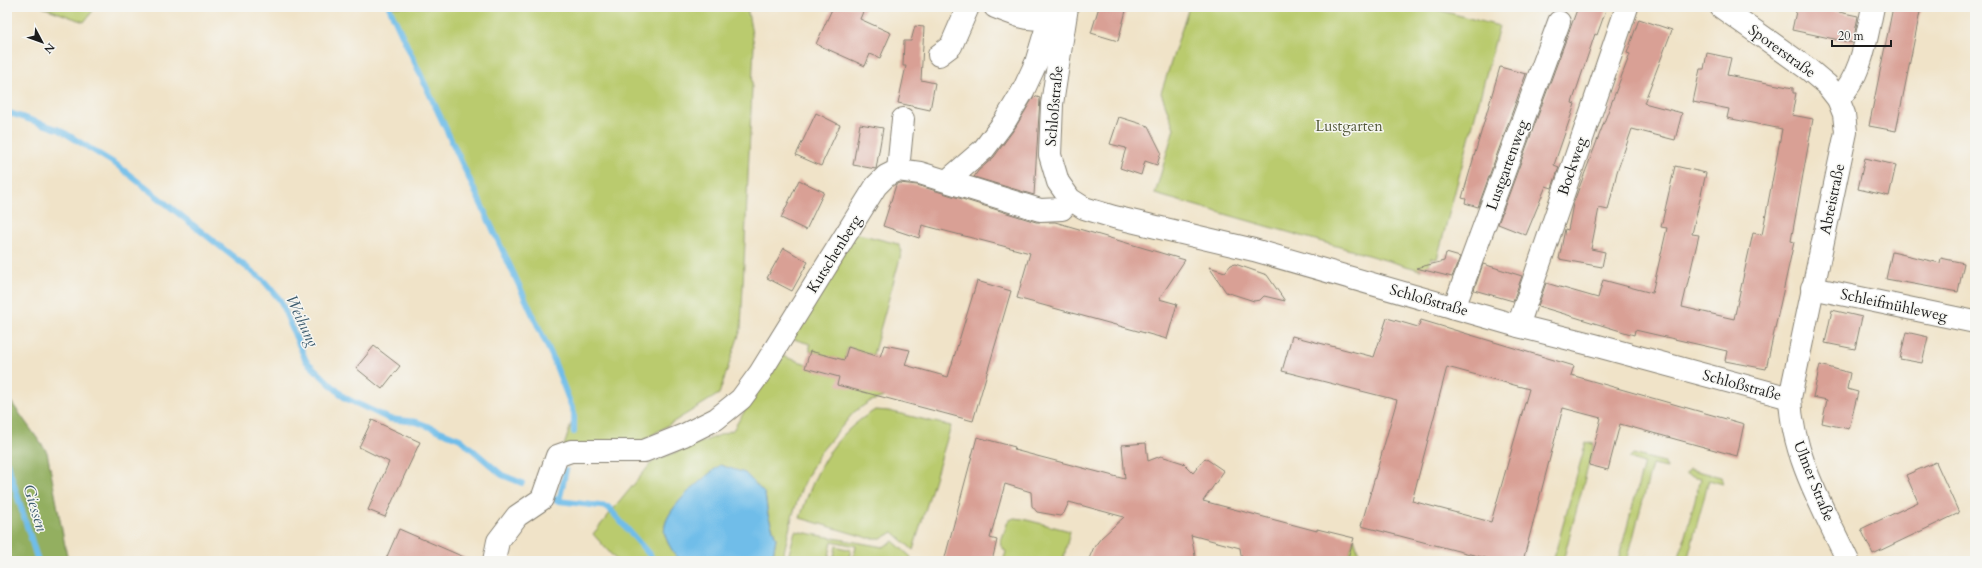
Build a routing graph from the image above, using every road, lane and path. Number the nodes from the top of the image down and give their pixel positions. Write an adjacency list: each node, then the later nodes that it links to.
1 (968, 7): 8 (street)
2 (995, 7): 6 (street)
3 (1627, 7): 17 (street, Bockweg)
4 (1721, 7): 9 (street, Sporerstraße)
5 (1873, 7): 9 (street)
6 (1067, 8): 12 (street); 13 (street, Schloßstraße)
7 (1560, 22): 15 (street, Lustgartenweg)
8 (939, 55)
9 (1838, 99): 14 (street, Abteistraße)
10 (903, 119): 11 (street)
11 (898, 170): 12 (street); 19 (street, Kutschenberg)
12 (947, 181): 13 (street)
13 (1070, 200): 15 (street, Schloßstraße)
14 (1812, 288): 16 (street, Schleifmühleweg); 18 (street, Abteistraße)
15 (1454, 308): 17 (street, Schloßstraße)
16 (1975, 322)
17 (1518, 326): 18 (street, Schloßstraße)
18 (1790, 398): 20 (street, Ulmer Straße)
19 (494, 561)
20 (1848, 561)

